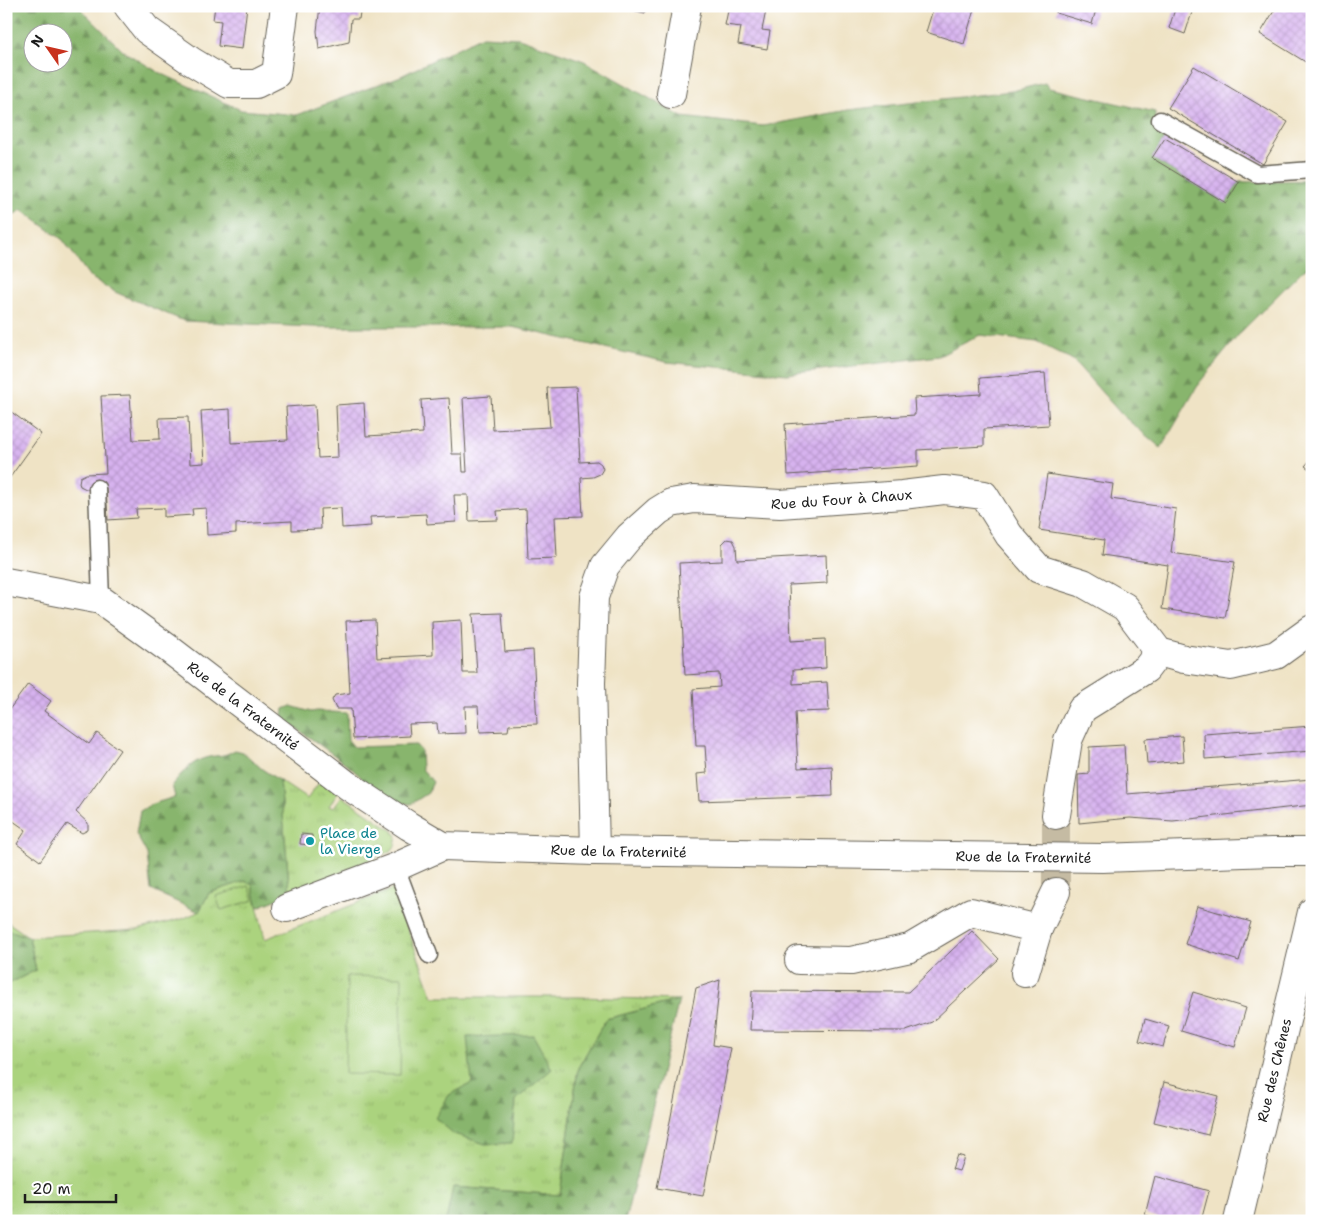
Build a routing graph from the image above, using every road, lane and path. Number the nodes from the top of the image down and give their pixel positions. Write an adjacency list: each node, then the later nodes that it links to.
1 (128, 6): 2 (street)
2 (285, 6)
3 (687, 6): 4 (street)
4 (672, 94)
5 (1160, 120): 6 (lane)
6 (1312, 170)
7 (97, 488): 9 (lane)
8 (6, 582): 9 (street, Rue de la Fraternité)
9 (101, 600): 13 (street, Rue de la Fraternité)
10 (1312, 629): 11 (street)
11 (1159, 652): 12 (street); 14 (street, Rue du Four à Chaux)
12 (1056, 815)
13 (443, 846): 14 (street, Rue de la Fraternité); 16 (street)
14 (595, 851): 15 (street, Rue de la Fraternité)
15 (1312, 852)
16 (396, 867): 18 (street); 21 (lane)
17 (1056, 892): 20 (street)
18 (287, 908)
19 (1311, 915): 24 (street, Rue des Chênes)
20 (1038, 929): 22 (street); 23 (street)
21 (430, 955)
22 (799, 960)
23 (1025, 974)
24 (1238, 1221)

